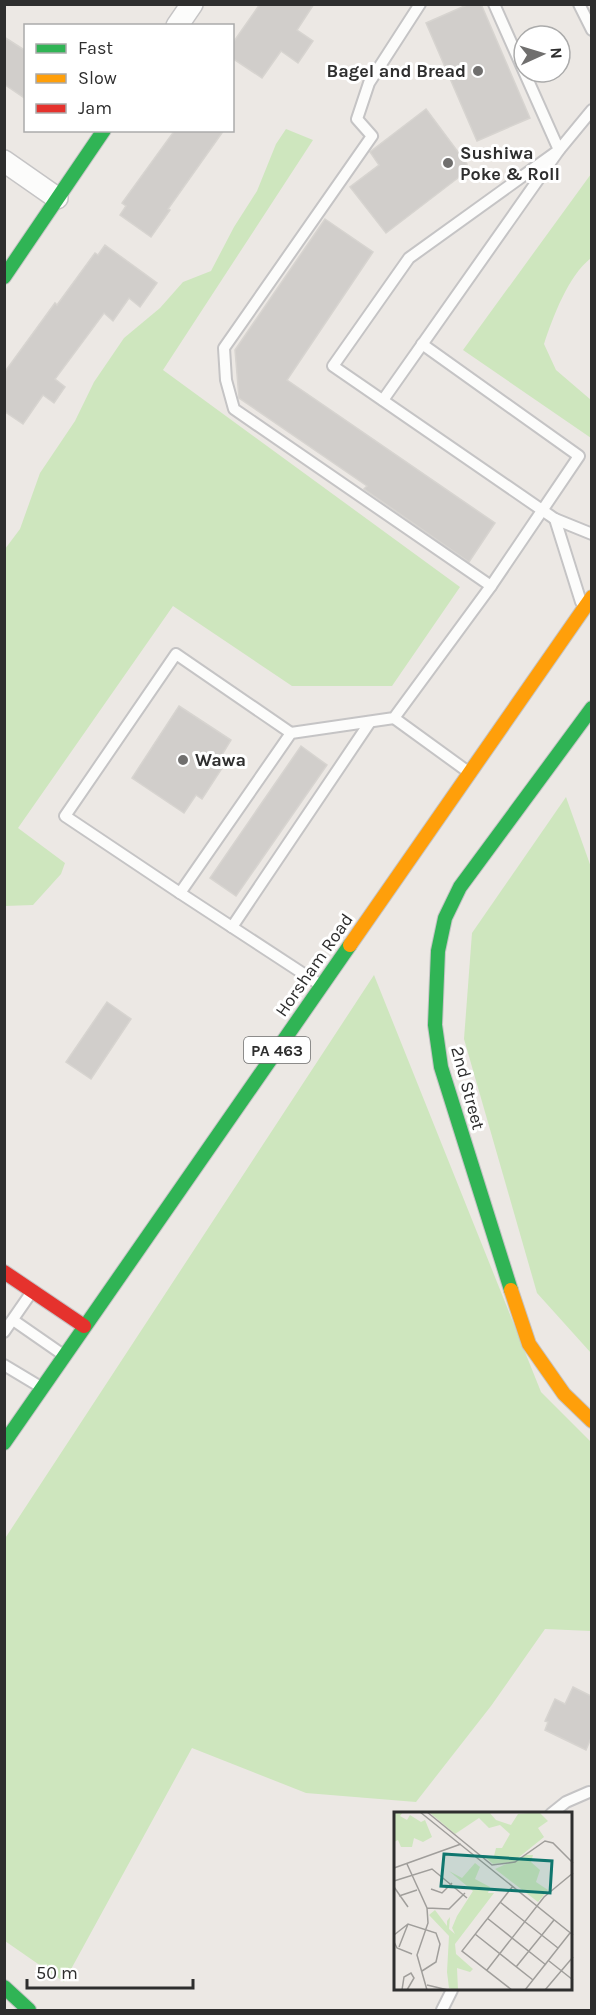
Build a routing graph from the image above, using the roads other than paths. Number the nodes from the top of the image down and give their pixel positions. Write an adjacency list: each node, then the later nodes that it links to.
1 (192, 4): 5 (street)
2 (420, 4): 18 (lane)
3 (494, 4): 9 (lane)
4 (579, 4): 6 (lane)
5 (178, 24)
6 (591, 30)
7 (591, 110): 9 (lane)
8 (103, 132): 11 (street)
9 (559, 150): 13 (lane); 14 (lane)
10 (4, 161): 11 (street)
11 (57, 198): 12 (street)
12 (4, 277)
13 (422, 344): 14 (lane); 15 (lane)
14 (383, 400): 15 (lane)
15 (543, 511): 16 (lane); 18 (lane)
16 (555, 519): 17 (lane); 19 (lane)
17 (591, 534)
18 (491, 586): 21 (lane)
19 (587, 603): 24 (street, Horsham Road / PA 463)
20 (591, 708): 36 (street, 2nd Street)
21 (394, 718): 22 (lane); 24 (lane)
22 (370, 722): 23 (lane); 26 (lane)
23 (291, 733): 25 (lane); 25 (lane)
24 (469, 772): 27 (street, Horsham Road / PA 463)
25 (180, 893): 26 (lane)
26 (232, 927): 27 (lane)
27 (321, 986): 31 (street, Horsham Road / PA 463)
28 (4, 1272): 29 (street)
29 (32, 1291): 30 (lane); 31 (street)
30 (13, 1320): 32 (lane); 33 (lane)
31 (84, 1326): 33 (street, Horsham Road / PA 463)
32 (4, 1332)
33 (64, 1356): 35 (street, Horsham Road / PA 463)
34 (4, 1365): 35 (lane)
35 (42, 1388): 37 (street, Horsham Road / PA 463)
36 (591, 1421)
37 (4, 1443)
38 (590, 1793): 39 (lane)
39 (554, 1812)
40 (4, 1987): 42 (street)
41 (451, 1991): 45 (lane)
42 (17, 1998): 43 (street); 44 (lane)
43 (29, 2010)
44 (38, 2010)
45 (442, 2010)

